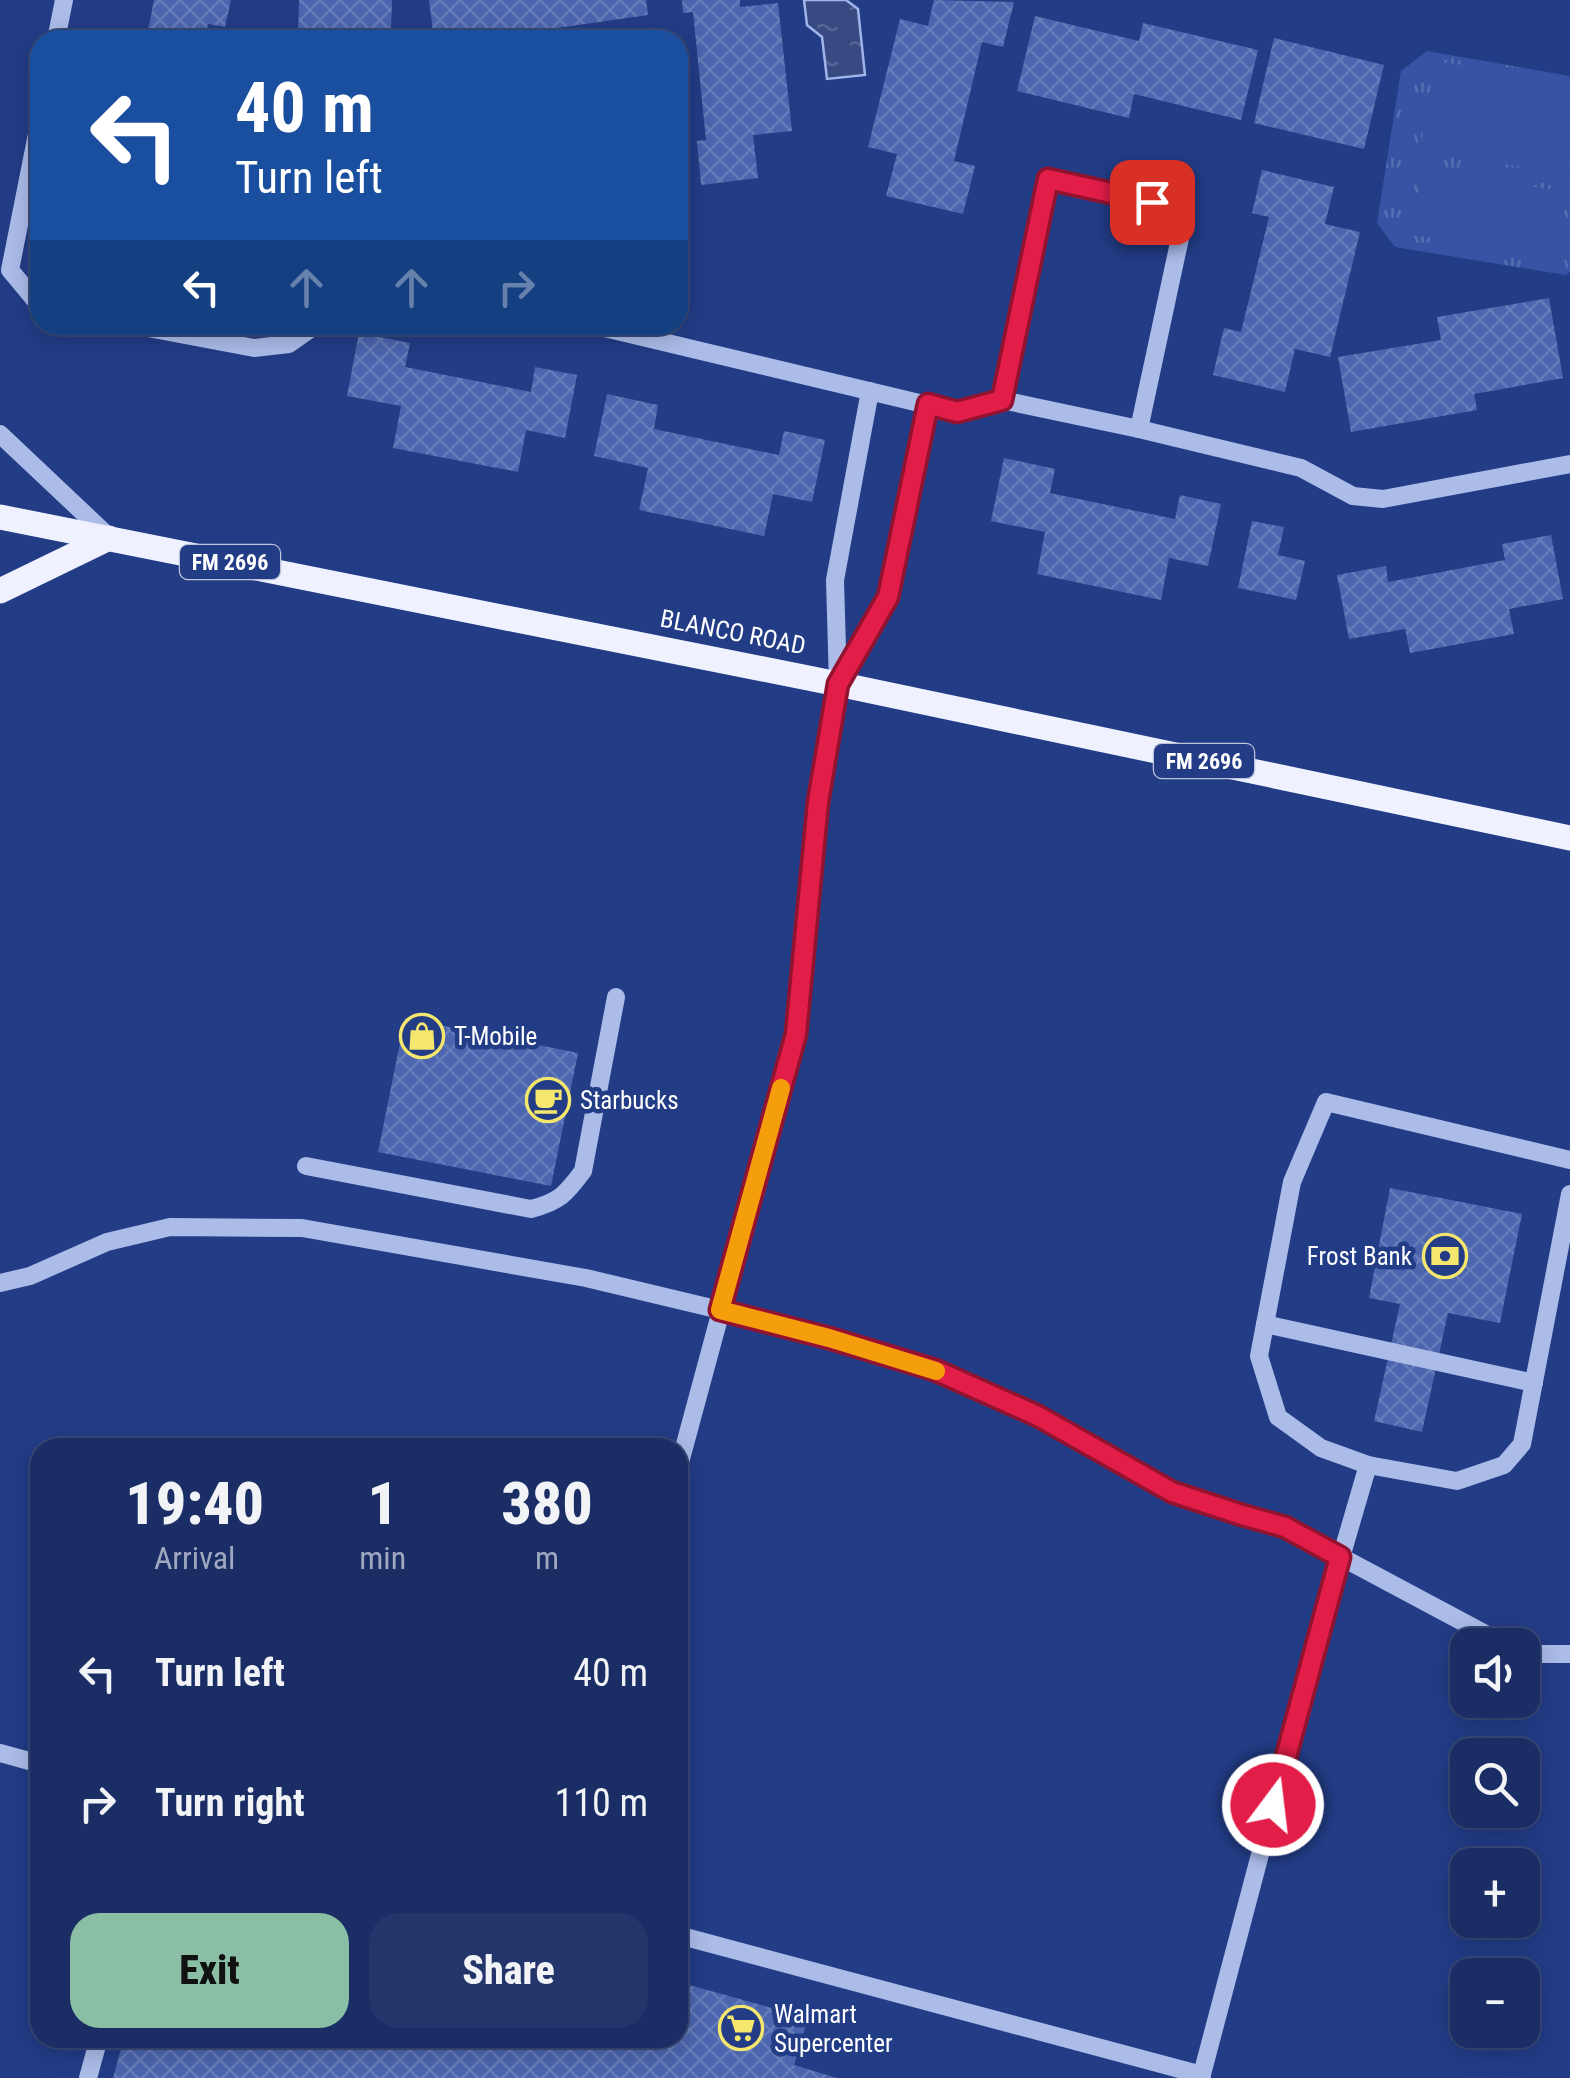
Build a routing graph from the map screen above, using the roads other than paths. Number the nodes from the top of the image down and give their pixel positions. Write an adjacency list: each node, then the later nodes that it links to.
1 (64, 0): 2 (street)
2 (58, 30)
3 (30, 169): 4 (street)
4 (30, 294)
5 (185, 335): 6 (street)
6 (302, 335)
7 (645, 335): 8 (street)
8 (870, 391): 10 (street); 17 (street)
9 (1002, 400): 10 (street); 11 (street); 11 (street)
10 (928, 404): 17 (street)
11 (1139, 429): 13 (street)
12 (0, 434): 15 (street)
13 (1570, 464)
14 (0, 517): 15 (main road, BLANCO ROAD / FM 2696)
15 (109, 538): 16 (main road); 17 (main road, BLANCO ROAD / FM 2696)
16 (0, 591)
17 (838, 684): 18 (main road, BLANCO ROAD / FM 2696); 24 (street)
18 (1570, 838)
19 (616, 998): 21 (street)
20 (1570, 1160): 25 (street)
21 (306, 1166)
22 (1570, 1194): 26 (street)
23 (0, 1283): 24 (street)
24 (720, 1310): 27 (street); 29 (street)
25 (1265, 1324): 26 (street); 28 (street)
26 (1534, 1383): 28 (street)
27 (686, 1438)
28 (1368, 1465): 29 (street)
29 (1340, 1557): 30 (street); 37 (street)
30 (1474, 1628)
31 (1540, 1654): 32 (street)
32 (1570, 1654)
33 (0, 1754): 34 (street)
34 (30, 1762)
35 (688, 1938): 37 (street)
36 (96, 2048): 38 (street)
37 (1201, 2077)
38 (88, 2078)

